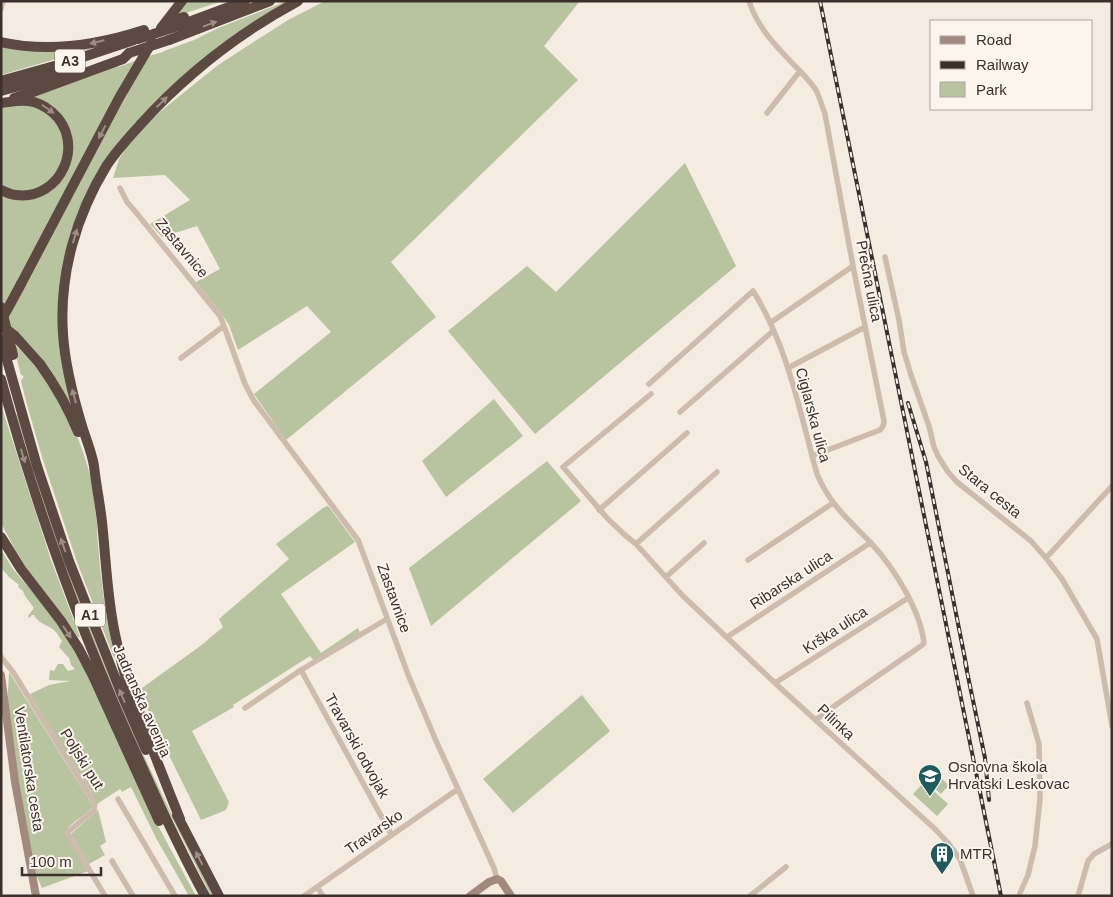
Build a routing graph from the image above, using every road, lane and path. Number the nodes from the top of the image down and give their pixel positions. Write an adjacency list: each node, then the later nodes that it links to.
1 (3, 1): 7 (street)
2 (182, 1): 22 (highway, one-way to 22, bridge)
3 (244, 1): 8 (highway, A3)
4 (270, 1): 10 (highway, A3, one-way to 4, bridge)
5 (298, 1): 39 (highway, one-way to 5)
6 (750, 1): 11 (street, Prečna ulica)
7 (1, 10)
8 (181, 21): 9 (highway, one-way to 9, bridge); 12 (highway, A3, bridge)
9 (1, 42)
10 (129, 53): 13 (highway, A3); 14 (highway)
11 (800, 71): 15 (street); 19 (street, Prečna ulica)
12 (1, 81)
13 (1, 92)
14 (1, 102): 17 (highway, one-way to 17)
15 (767, 113)
16 (120, 188): 23 (street, Zastavnice)
17 (1, 190)
18 (885, 257): 47 (street, Stara cesta)
19 (852, 266): 21 (street); 24 (street, Prečna ulica)
20 (1, 307): 33 (highway)
21 (770, 322): 25 (street, Ciglarska ulica); 30 (street, Ciglarska ulica)
22 (1, 323): 39 (highway, bridge)
23 (224, 326): 27 (street); 51 (street, Zastavnice)
24 (866, 327): 28 (street); 37 (street, Prečna ulica)
25 (773, 331): 28 (street, Ciglarska ulica); 35 (street)
26 (1, 339): 33 (highway, Jadranska avenija / A1)
27 (181, 358)
28 (788, 368): 37 (street, Ciglarska ulica)
29 (1, 379): 34 (highway, Jadranska avenija / A1)
30 (649, 384)
31 (1, 394): 34 (highway)
32 (651, 394): 42 (street, Pilinka)
33 (20, 403): 63 (highway, Jadranska avenija / A1, one-way to 33)
34 (9, 409): 69 (highway, Jadranska avenija / A1, one-way to 69)
35 (680, 412)
36 (687, 433): 42 (street)
37 (812, 456): 41 (street, Ciglarska ulica)
38 (717, 472): 46 (street)
39 (94, 477): 63 (highway)
40 (1112, 486): 47 (street)
41 (833, 503): 45 (street, Ciglarska ulica); 48 (street)
42 (599, 510): 46 (street, Pilinka)
43 (1, 537): 69 (highway, one-way to 69)
44 (704, 543): 49 (street)
45 (870, 543): 50 (street, Ciglarska ulica); 52 (street, Ribarska ulica)
46 (636, 544): 49 (street, Pilinka)
47 (1046, 558): 60 (street, Stara cesta)
48 (748, 560)
49 (667, 576): 52 (street, Pilinka)
50 (908, 598): 56 (street, Krška ulica); 59 (street, Ciglarska ulica)
51 (387, 619): 54 (street); 61 (street, Zastavnice)
52 (727, 637): 56 (street, Pilinka)
53 (1, 658): 73 (street, Poljski put)
54 (302, 670): 58 (street); 64 (street, Travarski odvojak)
55 (1, 675): 72 (main road, Ventilatorska cesta)
56 (775, 684): 59 (street, Pilinka)
57 (1027, 703): 71 (street)
58 (245, 708)
59 (816, 720): 83 (street, Pilinka)
60 (1112, 726)
61 (458, 789): 64 (street, Travarsko); 68 (street, Zastavnice)
62 (118, 799): 75 (street, Poljski put)
63 (180, 820): 77 (highway, Jadranska avenija / A1, one-way to 63)
64 (391, 834): 70 (street, Travarsko)
65 (1112, 844): 84 (street)
66 (112, 861): 74 (street)
67 (786, 868): 82 (street)
68 (497, 879): 80 (main road); 81 (main road, Zastavnice)
69 (197, 882): 76 (highway, Jadranska avenija / A1)
70 (317, 887): 78 (street, Travarsko); 79 (street)
71 (1020, 894)
72 (36, 896)
73 (105, 896)
74 (133, 896)
75 (175, 896)
76 (205, 896)
77 (219, 896)
78 (304, 896)
79 (323, 896)
80 (470, 896)
81 (511, 896)
82 (750, 896)
83 (973, 896)
84 (1078, 896)

